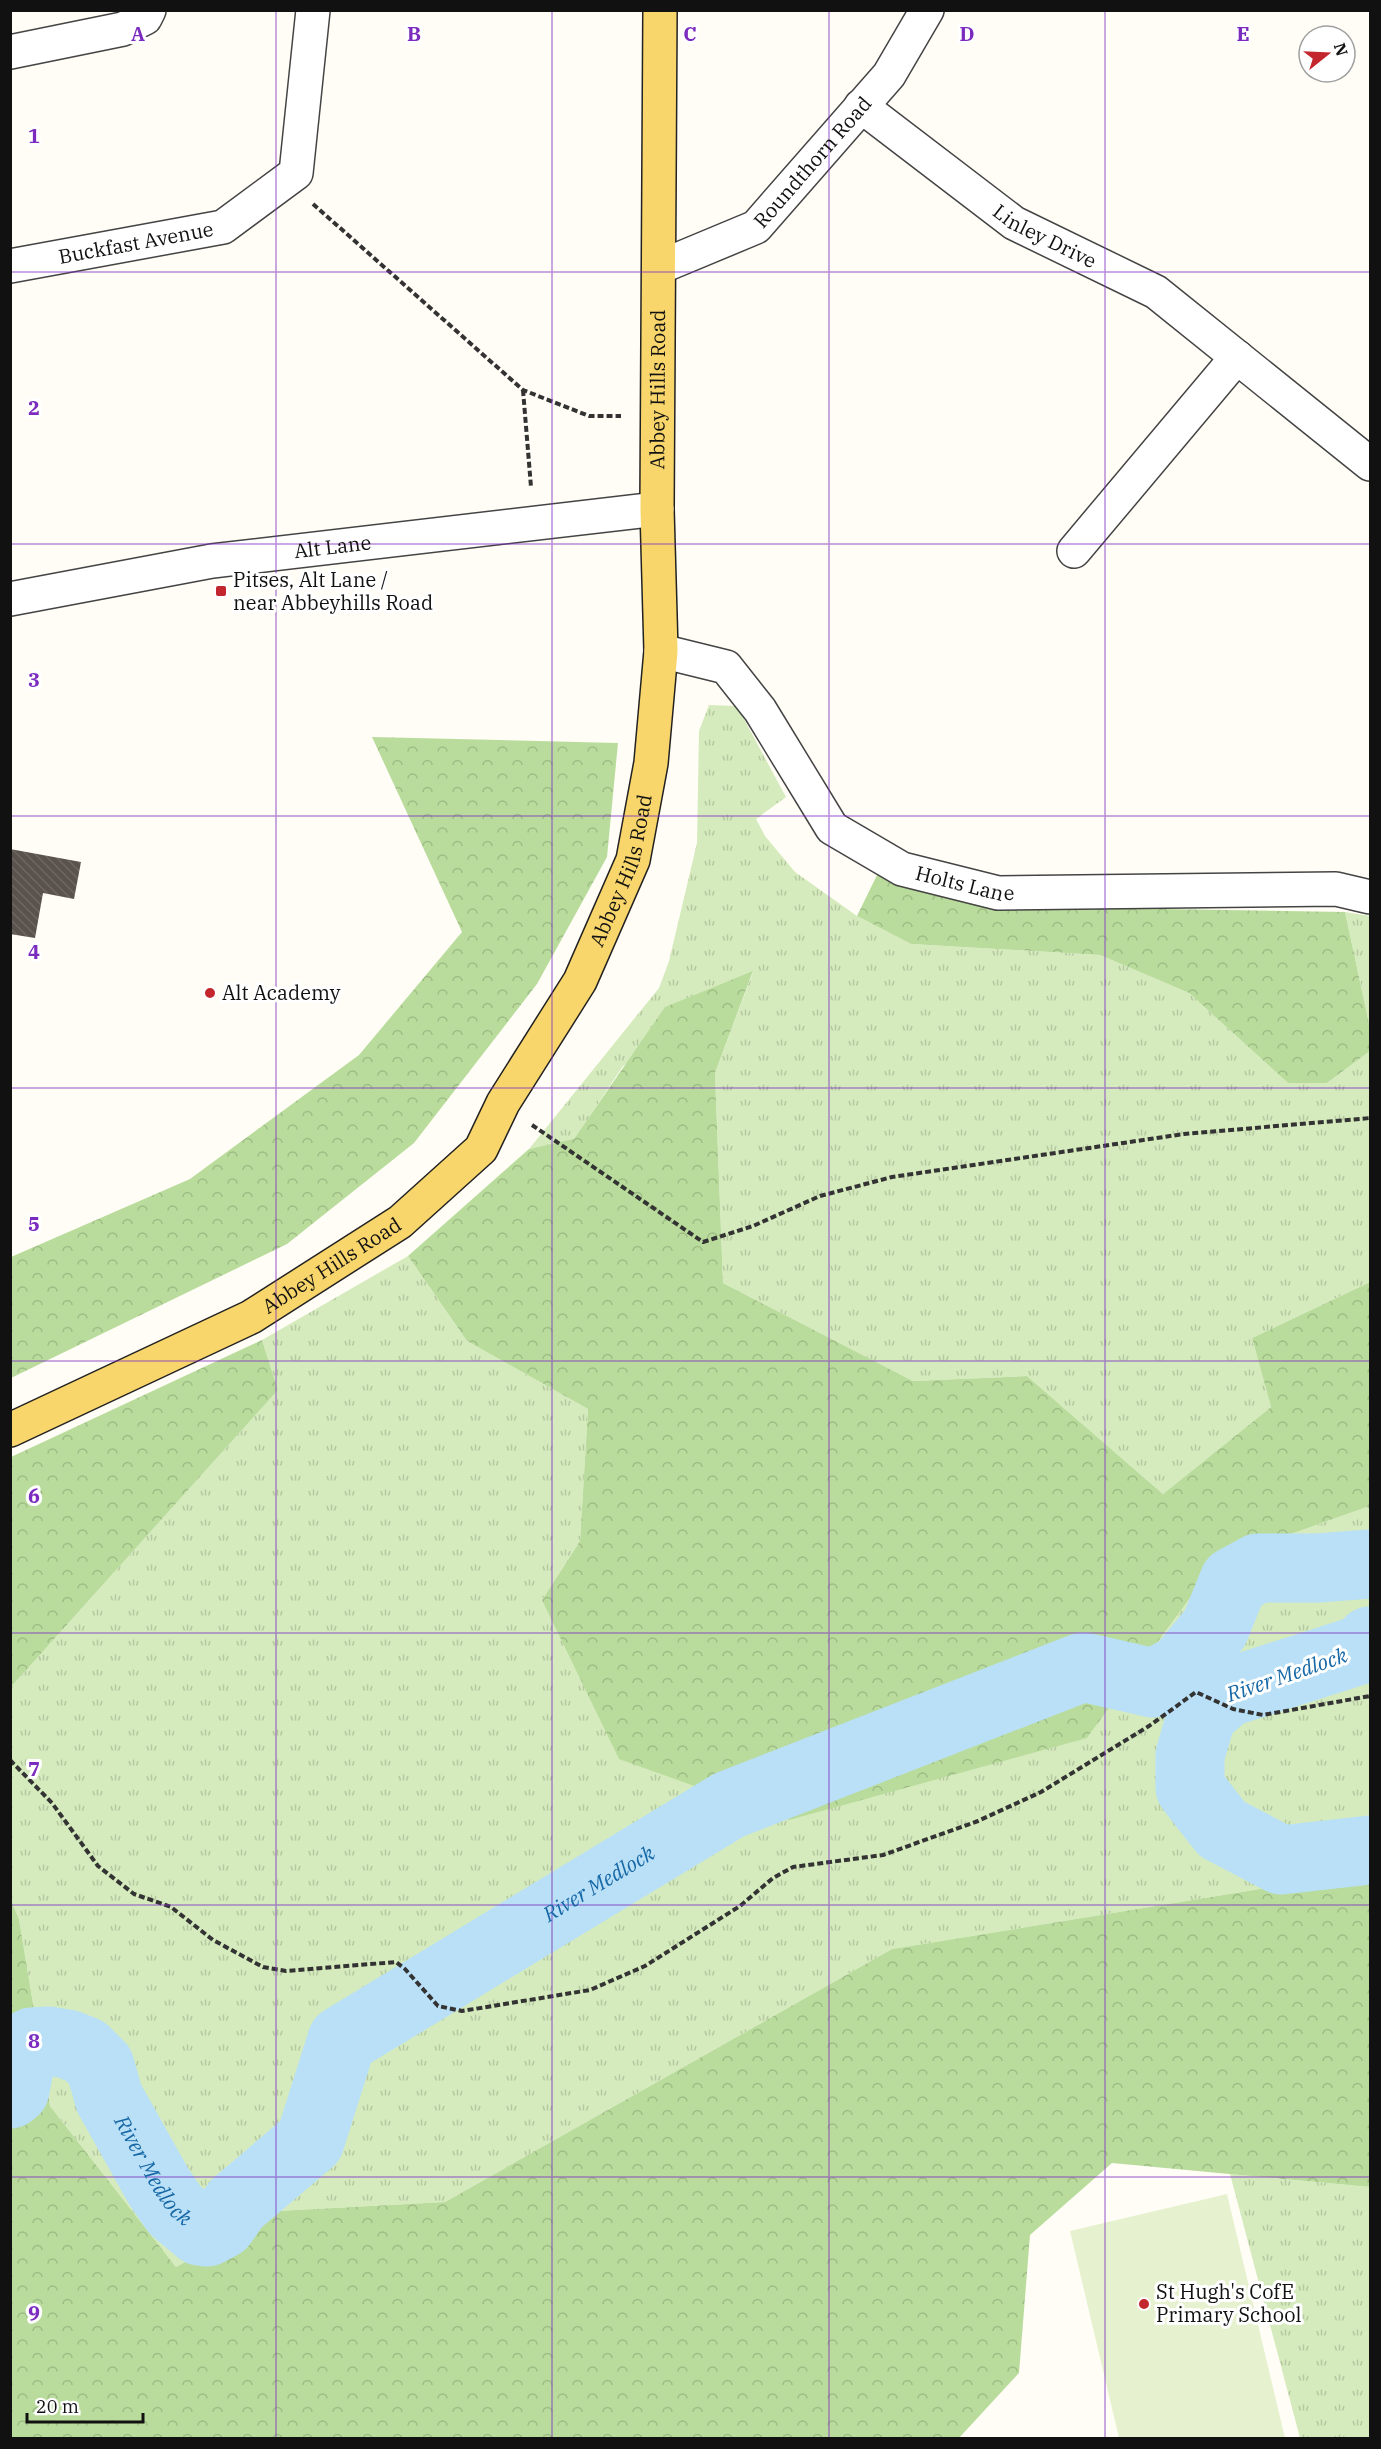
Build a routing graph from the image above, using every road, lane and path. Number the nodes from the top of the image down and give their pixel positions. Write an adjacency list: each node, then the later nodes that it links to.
1 (149, 10): 5 (street)
2 (314, 10): 7 (street, Buckfast Avenue)
3 (660, 10): 9 (main road, Abbey Hills Road)
4 (927, 10): 6 (street, Roundthorn Road)
5 (10, 52)
6 (861, 106): 9 (street, Roundthorn Road); 10 (street, Linley Drive)
7 (286, 180): 8 (street, Buckfast Avenue); 11 (path)
8 (10, 266)
9 (660, 267): 15 (main road, Abbey Hills Road)
10 (1237, 357): 13 (street, Linley Drive); 16 (street)
11 (523, 390): 12 (path); 14 (path)
12 (628, 416)
13 (1371, 464)
14 (532, 497)
15 (657, 509): 17 (street, Alt Lane); 18 (main road, Abbey Hills Road)
16 (1074, 551)
17 (10, 599)
18 (661, 651): 19 (street, Holts Lane); 20 (main road, Abbey Hills Road)
19 (1371, 897)
20 (503, 1103): 21 (path); 22 (main road, Abbey Hills Road)
21 (1371, 1118)
22 (10, 1430)
23 (1371, 1695): 24 (path)
24 (10, 1760)

